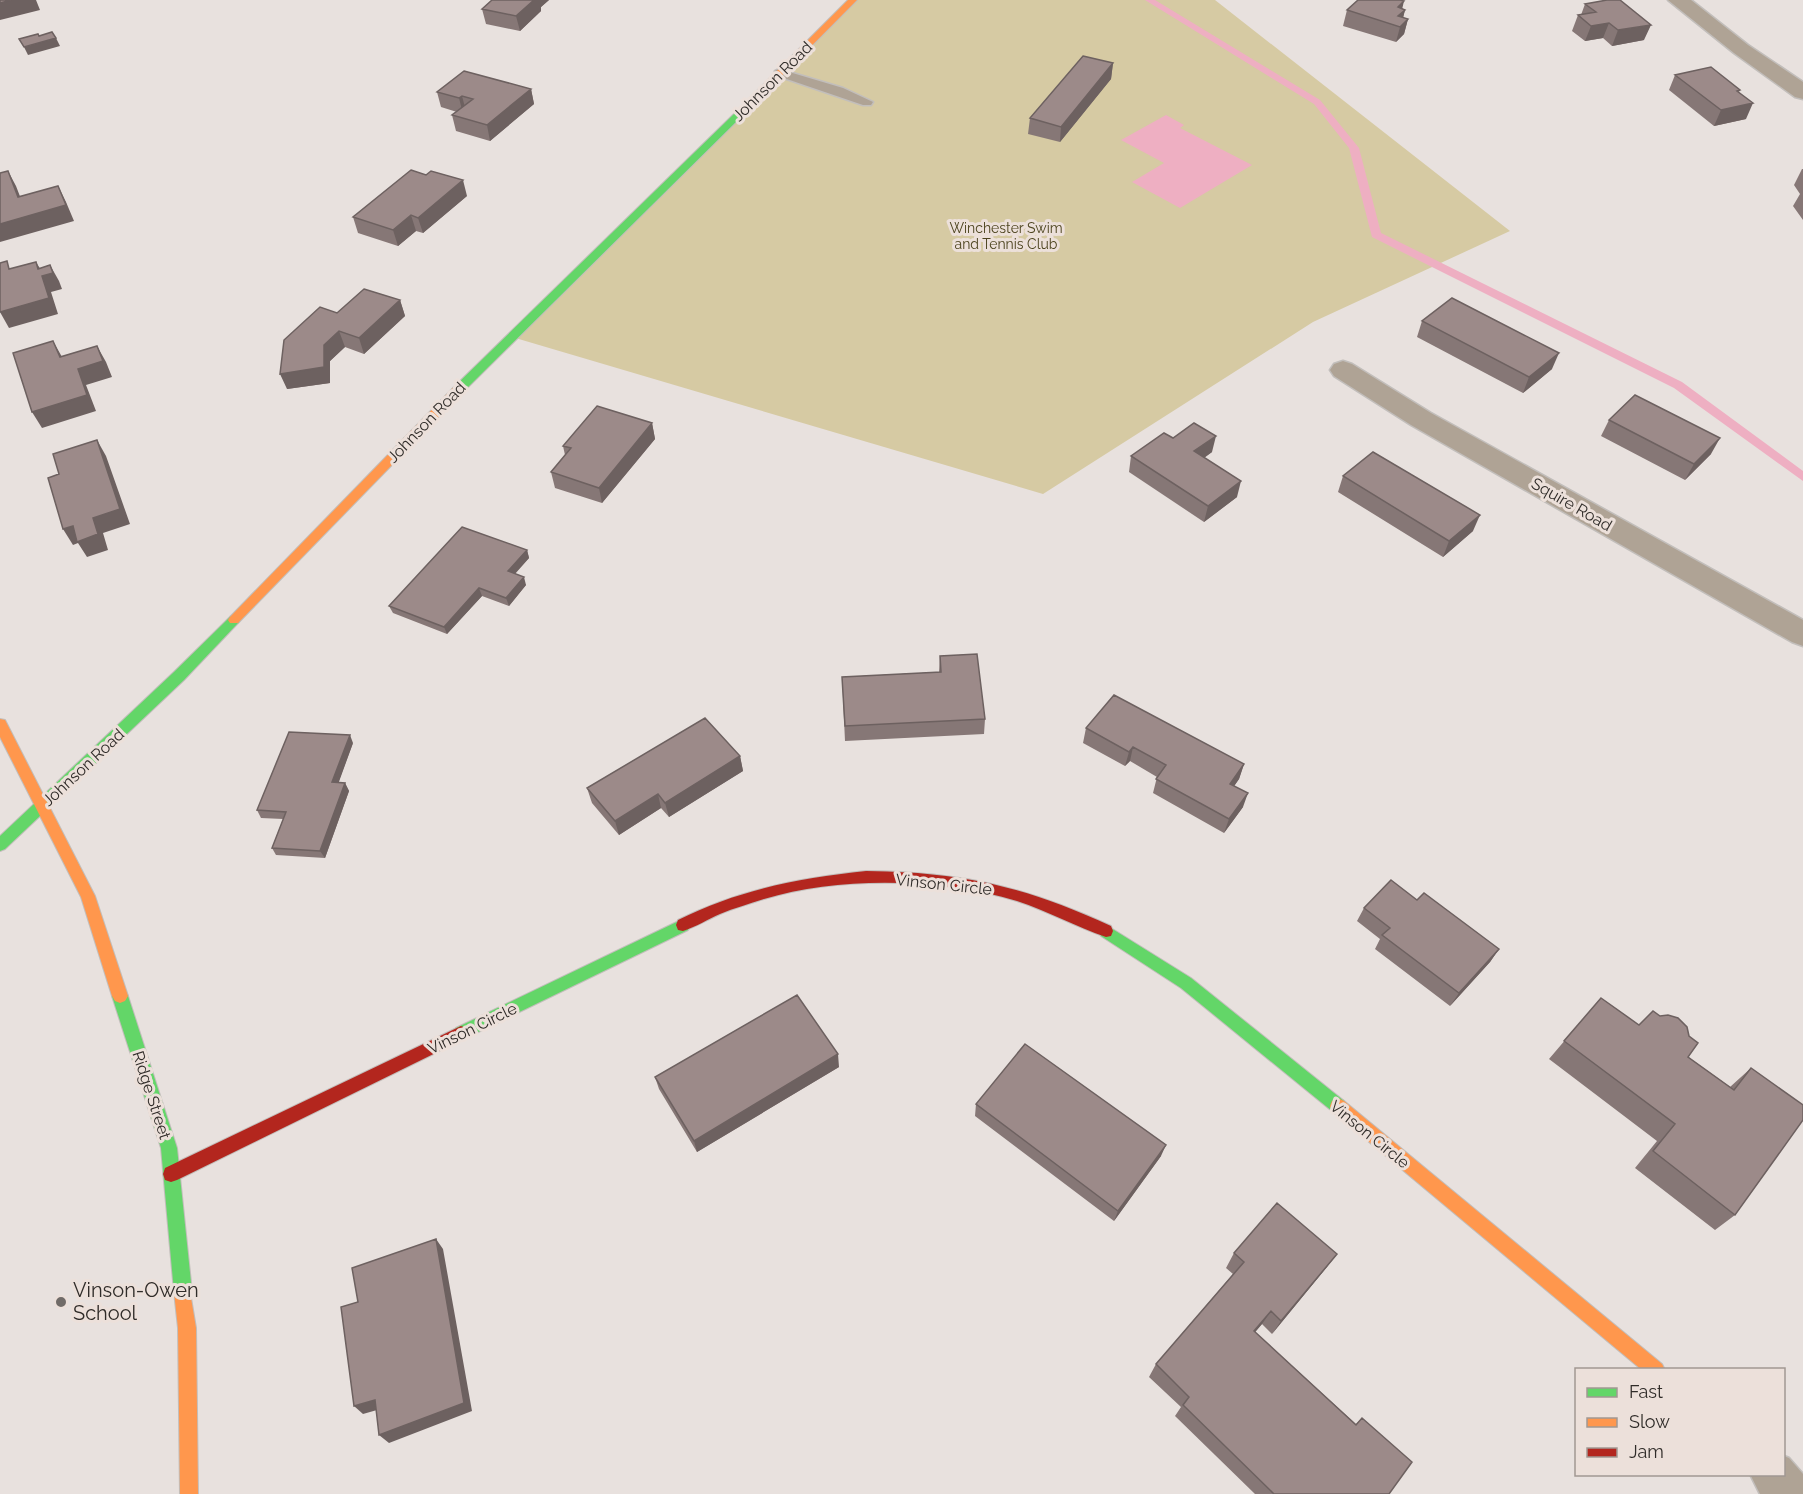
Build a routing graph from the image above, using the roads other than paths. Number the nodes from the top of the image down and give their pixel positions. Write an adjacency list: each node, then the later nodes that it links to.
1 (853, 0): 3 (street, Johnson Road)
2 (1678, 0): 4 (street)
3 (779, 73): 5 (lane); 9 (street, Johnson Road)
4 (1803, 92)
5 (867, 102)
6 (1343, 370): 7 (street, Squire Road)
7 (1803, 634)
8 (0, 724): 9 (street, Ridge Street)
9 (42, 806): 10 (street, Johnson Road); 11 (street, Ridge Street)
10 (0, 845)
11 (171, 1174): 12 (street, Vinson Circle); 14 (street, Ridge Street)
12 (1654, 1368)
13 (1775, 1476): 15 (street)
14 (189, 1494)
15 (1790, 1494)

